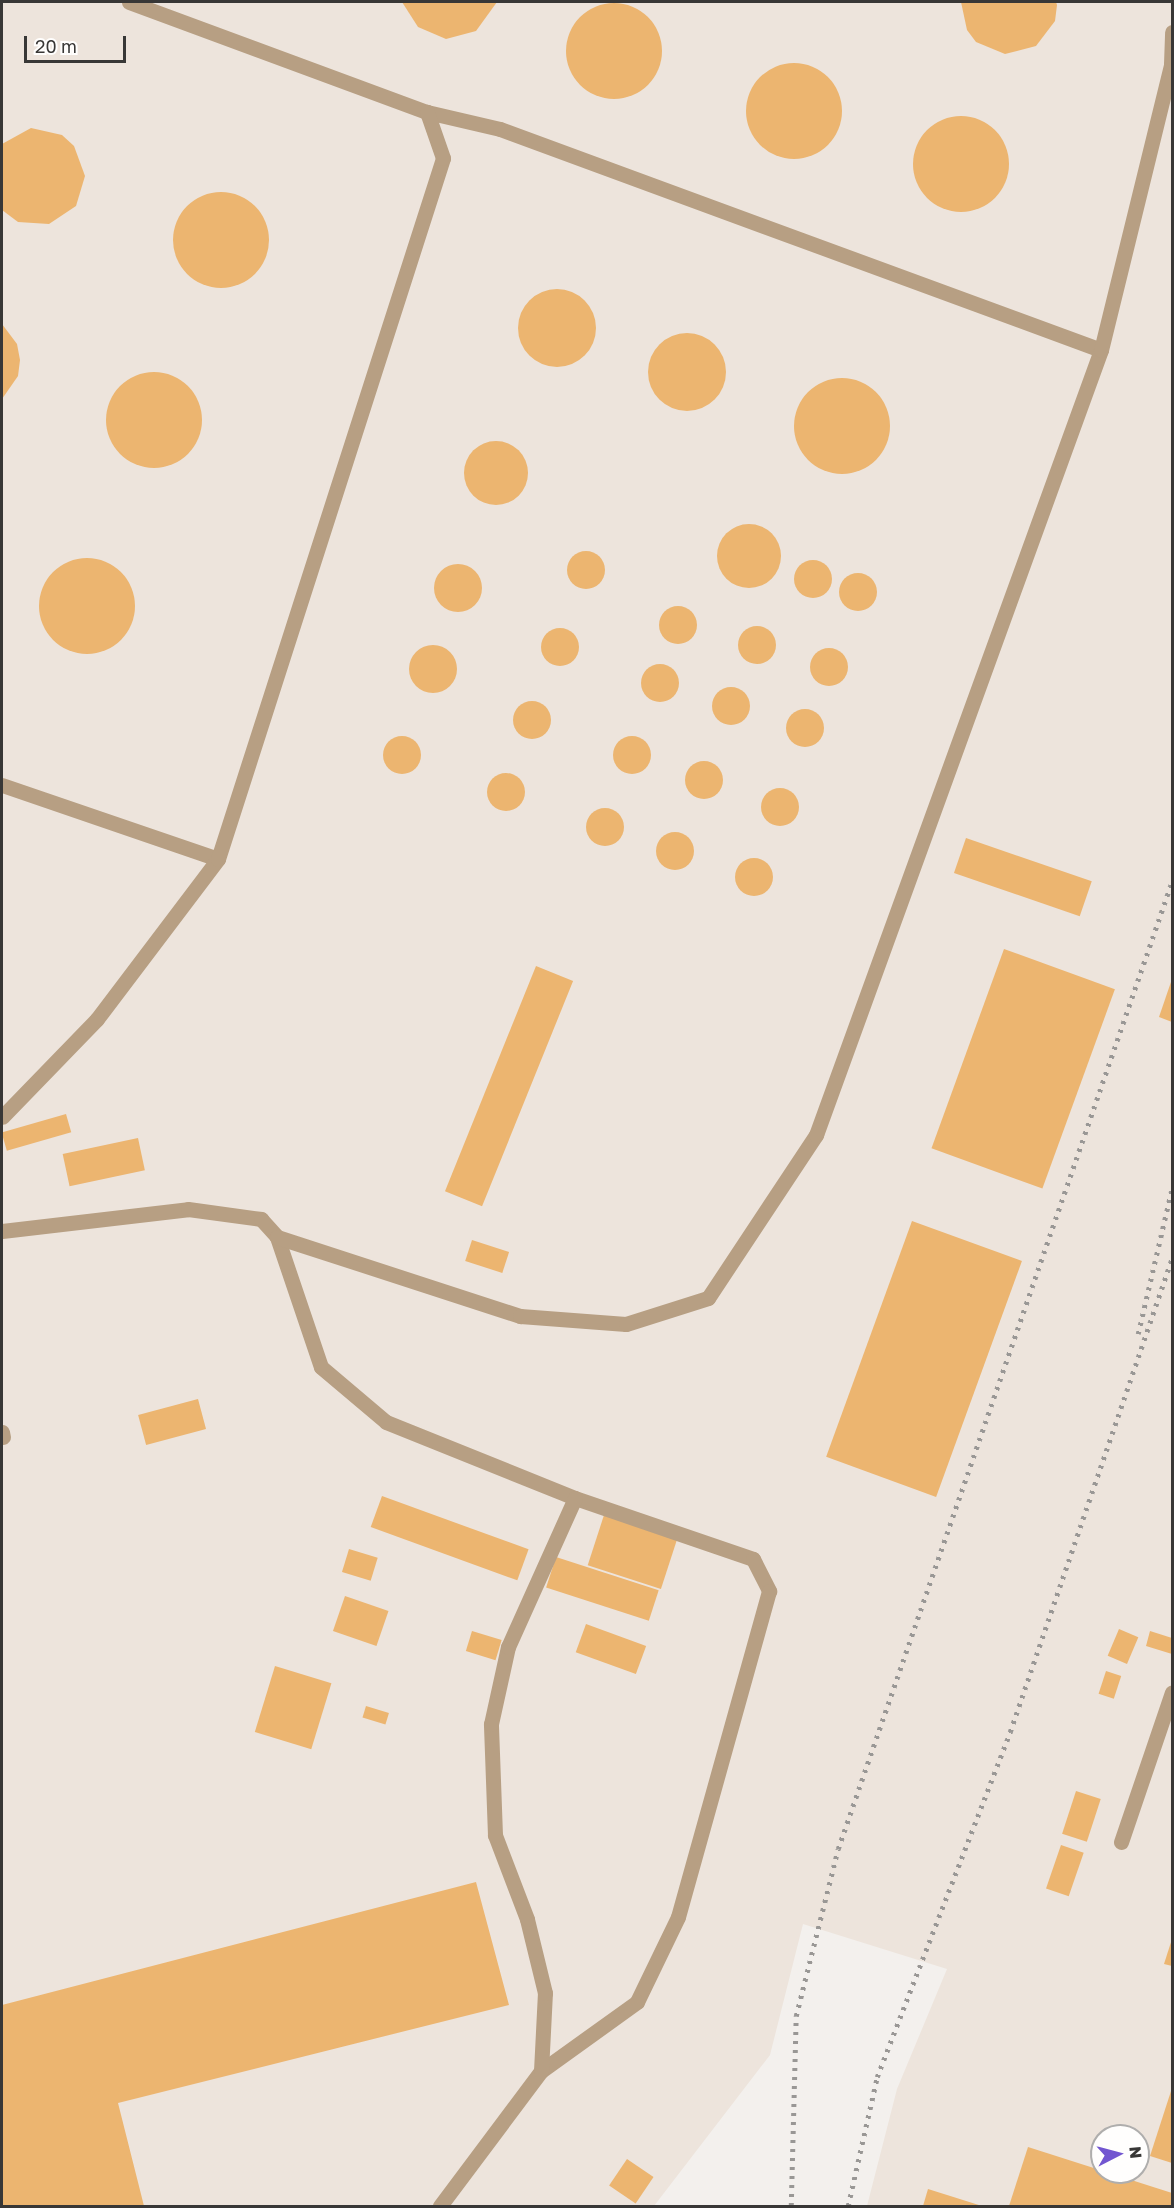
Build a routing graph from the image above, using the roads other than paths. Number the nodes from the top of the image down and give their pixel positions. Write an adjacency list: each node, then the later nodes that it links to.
1 (129, 2): 3 (lane)
2 (1173, 32): 4 (lane)
3 (427, 112): 4 (lane); 6 (lane)
4 (1101, 350): 9 (lane)
5 (2, 785): 6 (lane)
6 (218, 859): 7 (lane)
7 (2, 1118)
8 (2, 1231): 9 (lane)
9 (277, 1237): 10 (lane)
10 (575, 1498): 13 (lane); 13 (lane)
11 (1173, 1692): 12 (lane)
12 (1121, 1842)
13 (541, 2071): 14 (lane)
14 (440, 2206)

